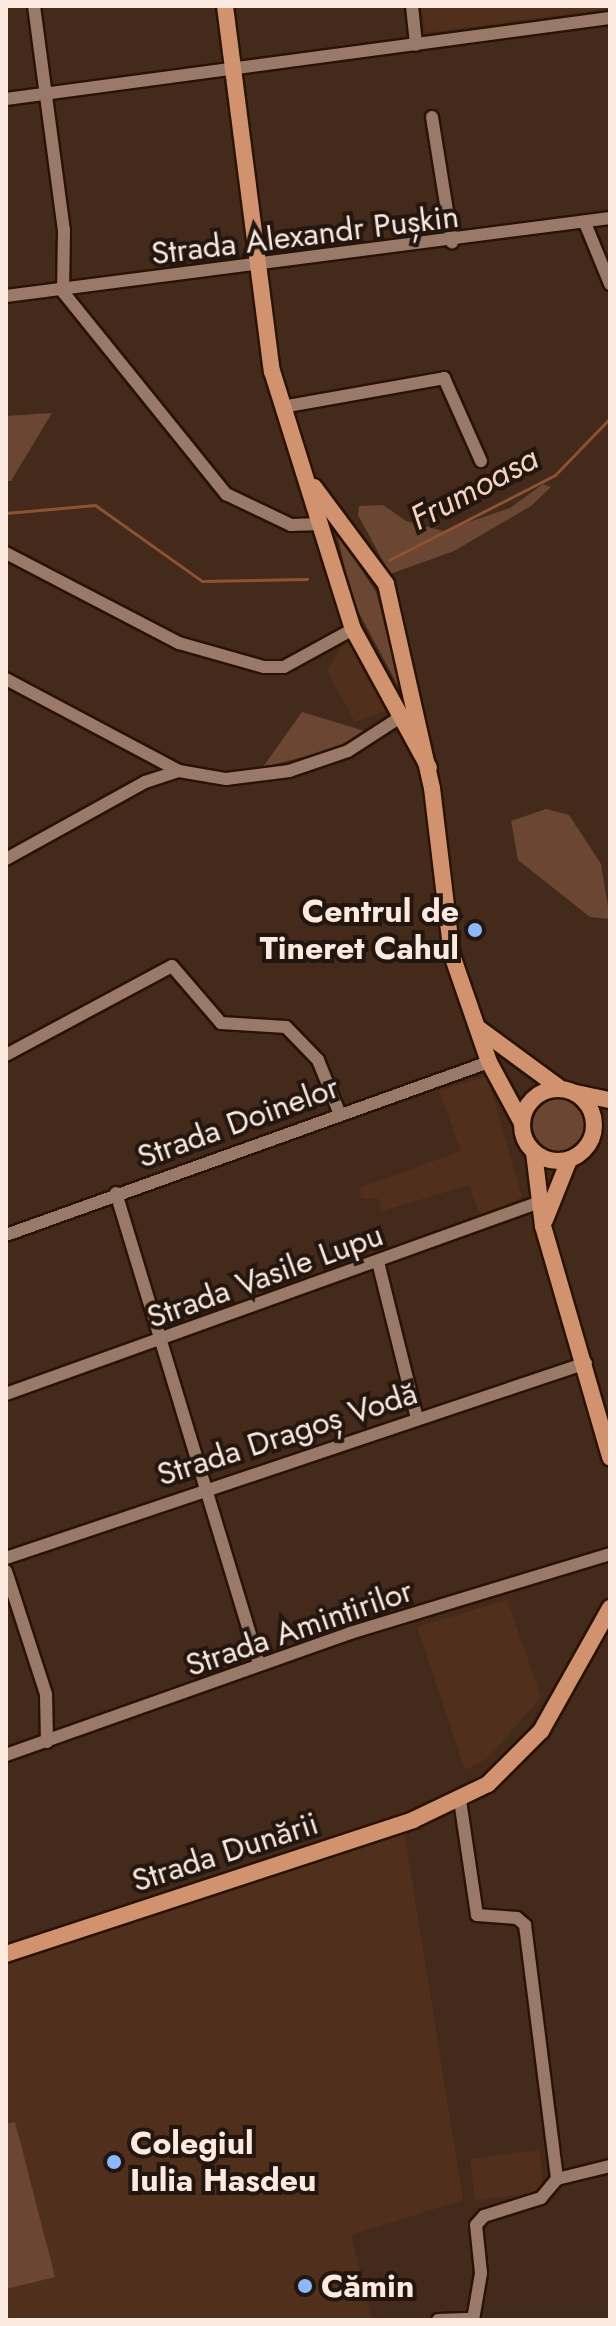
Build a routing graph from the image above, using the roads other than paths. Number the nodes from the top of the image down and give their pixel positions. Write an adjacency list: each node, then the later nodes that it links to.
1 (34, 6): 7 (street)
2 (225, 6): 6 (main road)
3 (412, 6): 5 (street)
4 (610, 18): 5 (street)
5 (416, 45): 6 (street)
6 (233, 68): 7 (street); 13 (main road)
7 (46, 95): 8 (street); 15 (street)
8 (6, 99)
9 (432, 117): 12 (street)
10 (610, 218): 11 (street, Strada Alexandr Pușkin)
11 (585, 223): 12 (street, Strada Alexandr Pușkin); 14 (street)
12 (452, 242): 13 (street, Strada Alexandr Pușkin)
13 (256, 268): 15 (street, Strada Alexandr Pușkin); 17 (main road)
14 (610, 284)
15 (63, 292): 16 (street, Strada Alexandr Pușkin); 21 (street)
16 (6, 296)
17 (282, 407): 18 (street); 19 (main road)
18 (481, 461)
19 (306, 476): 20 (main road); 21 (main road)
20 (342, 527): 21 (main road); 25 (main road)
21 (322, 530): 23 (main road)
22 (6, 553): 23 (street)
23 (353, 629): 26 (main road)
24 (6, 679): 29 (street)
25 (412, 687): 26 (main road); 28 (main road)
26 (388, 693): 27 (main road)
27 (402, 716): 28 (main road); 29 (street)
28 (429, 768): 31 (main road)
29 (179, 771): 30 (street)
30 (6, 859)
31 (474, 1024): 33 (main road); 34 (main road)
32 (6, 1055): 36 (street)
33 (489, 1062): 36 (street, Strada Doinelor); 37 (main road)
34 (568, 1091): 35 (main road); 37 (main road); 38 (main road)
35 (610, 1100)
36 (339, 1112): 41 (street, Strada Doinelor)
37 (522, 1123): 39 (main road)
38 (602, 1126): 40 (main road)
39 (534, 1152): 40 (main road); 42 (main road)
40 (569, 1160): 43 (main road)
41 (116, 1193): 44 (street, Strada Doinelor); 46 (street)
42 (540, 1202): 43 (main road); 45 (street, Strada Vasile Lupu)
43 (543, 1226): 47 (main road)
44 (6, 1235)
45 (378, 1262): 46 (street, Strada Vasile Lupu); 49 (street)
46 (161, 1341): 48 (street, Strada Vasile Lupu); 51 (street)
47 (586, 1363): 49 (street, Strada Dragoș Vodă); 50 (main road)
48 (6, 1394)
49 (417, 1419): 51 (street, Strada Dragoș Vodă)
50 (610, 1457)
51 (205, 1488): 53 (street, Strada Dragoș Vodă); 56 (street)
52 (610, 1554): 56 (street, Strada Amintirilor)
53 (6, 1558)
54 (6, 1571): 57 (street)
55 (610, 1608): 59 (main road, Strada Dunării)
56 (259, 1664): 57 (street, Strada Amintirilor)
57 (47, 1742): 58 (street, Strada Amintirilor)
58 (6, 1755)
59 (460, 1800): 60 (main road, Strada Dunării); 62 (street)
60 (6, 1954)
61 (610, 2166): 62 (street)
62 (557, 2179): 64 (street)
63 (438, 2320): 64 (street)
64 (473, 2320)

